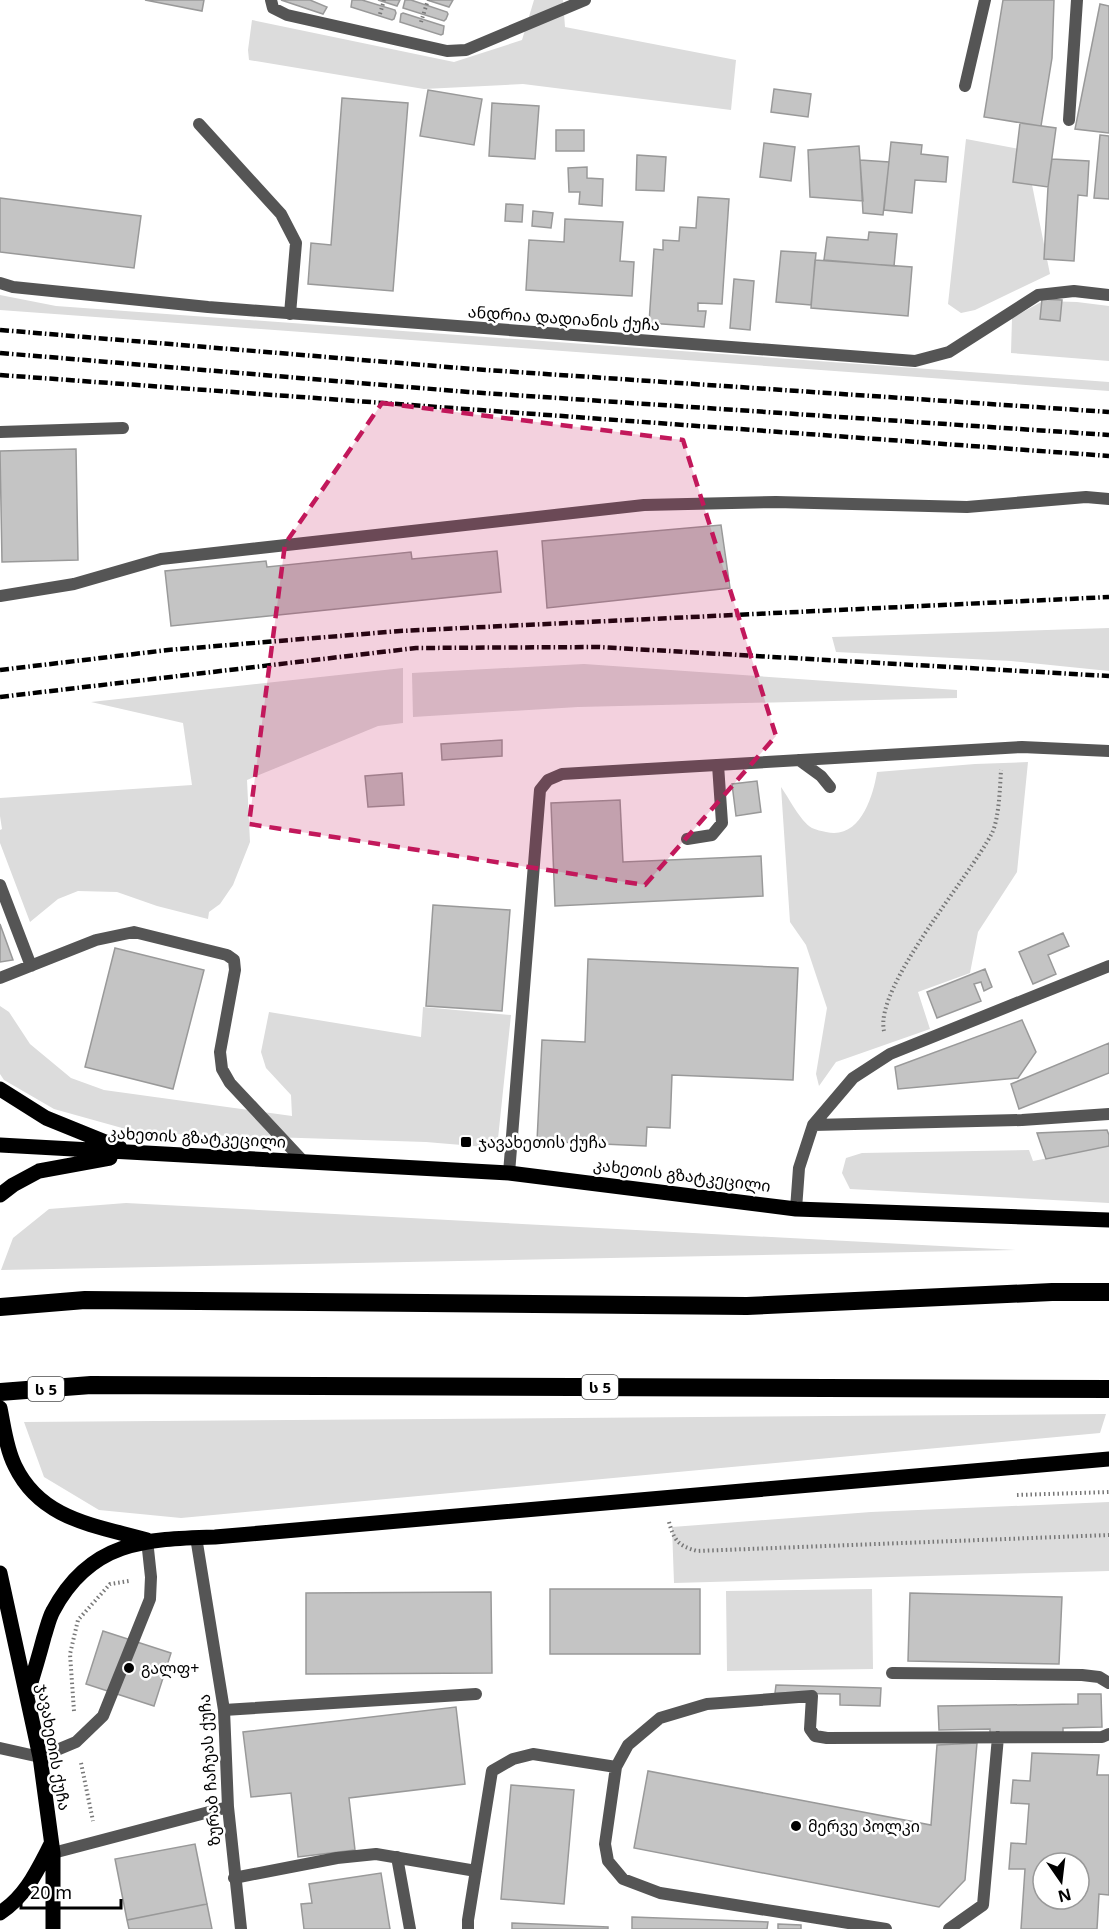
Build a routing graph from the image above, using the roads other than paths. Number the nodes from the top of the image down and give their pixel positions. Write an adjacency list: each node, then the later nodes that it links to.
1 (271, 0): 2 (street)
2 (585, 0)
3 (985, 0): 5 (street)
4 (1077, 0): 6 (street)
5 (965, 86)
6 (1069, 120)
7 (199, 124): 10 (street)
8 (0, 283): 10 (street, ანდრია დადიანის ქუჩა)
9 (1109, 295): 10 (street, ანდრია დადიანის ქუჩა)
10 (290, 314)
11 (123, 428): 12 (street)
12 (0, 432)
13 (1109, 499): 14 (street)
14 (0, 596)
15 (1109, 751): 16 (street)
16 (799, 760): 17 (street); 18 (street)
17 (718, 765): 19 (street); 30 (street)
18 (830, 787)
19 (687, 838)
20 (0, 885): 21 (street)
21 (31, 966): 23 (street); 29 (street)
22 (1109, 966): 26 (street)
23 (0, 978)
24 (0, 1089): 28 (main road)
25 (1109, 1114): 26 (street)
26 (813, 1125): 32 (street)
27 (0, 1145): 28 (main road, კახეთის გზატკეცილი)
28 (134, 1154): 29 (main road, კახეთის გზატკეცილი); 31 (main road)
29 (304, 1162): 30 (main road, კახეთის გზატკეცილი)
30 (509, 1173): 32 (main road, კახეთის გზატკეცილი)
31 (0, 1195)
32 (796, 1209): 33 (main road, კახეთის გზატკეცილი)
33 (1109, 1220)
34 (1109, 1284): 35 (highway)
35 (1052, 1292): 36 (highway); 37 (highway)
36 (1109, 1292)
37 (0, 1307)
38 (1109, 1389): 39 (highway, ს 5)
39 (0, 1392)
40 (0, 1408): 43 (main road)
41 (1109, 1459): 42 (main road)
42 (196, 1537): 43 (main road); 49 (street, ზურაბ ჩაჩუას ქუჩა)
43 (147, 1540): 48 (main road); 53 (street)
44 (0, 1573): 48 (main road, ჯავახეთის ქუჩა)
45 (891, 1673): 46 (street)
46 (1109, 1683)
47 (476, 1694): 49 (street)
48 (27, 1695): 53 (main road, ჯავახეთის ქუჩა)
49 (224, 1710): 55 (street, ზურაბ ჩაჩუას ქუჩა)
50 (1109, 1734): 51 (street)
51 (998, 1737): 54 (street); 66 (street)
52 (0, 1748): 53 (street)
53 (40, 1757): 56 (main road, ჯავახეთის ქუჩა)
54 (616, 1767): 58 (street); 65 (street)
55 (228, 1807): 56 (street); 59 (street, ზურაბ ჩაჩუას ქუჩა)
56 (52, 1848): 60 (main road); 61 (main road, ჯავახეთის ქუჩა)
57 (397, 1857): 58 (street); 59 (street); 63 (street)
58 (476, 1871): 64 (street)
59 (234, 1878): 62 (street, ზურაბ ჩაჩუას ქუჩა)
60 (0, 1913)
61 (53, 1929)
62 (241, 1929)
63 (410, 1929)
64 (468, 1929)
65 (886, 1929)
66 (949, 1929)

